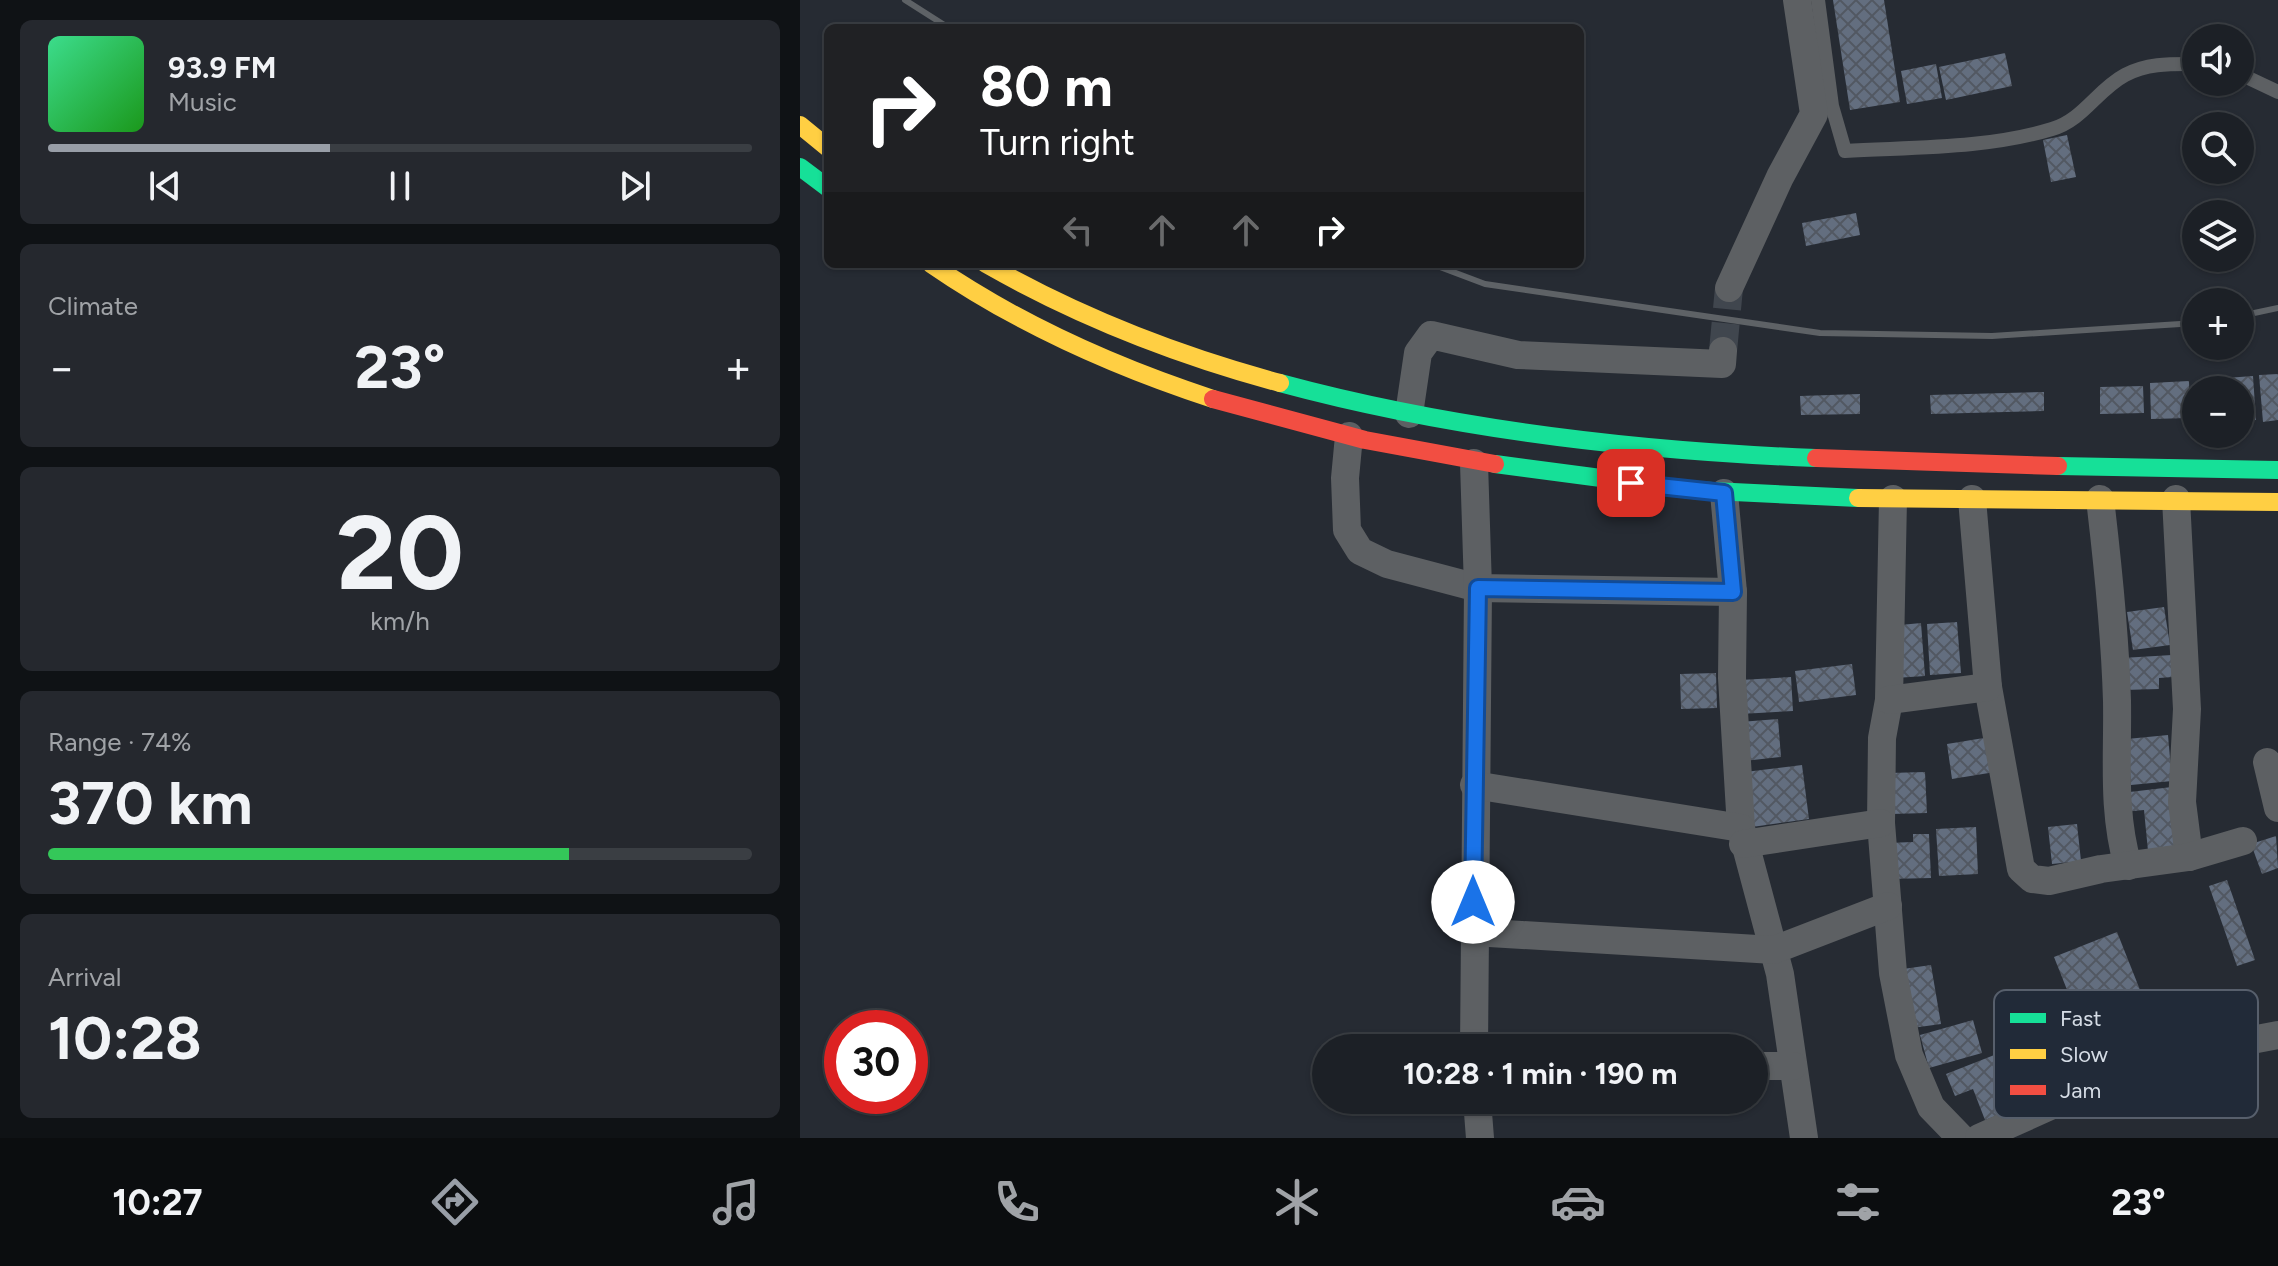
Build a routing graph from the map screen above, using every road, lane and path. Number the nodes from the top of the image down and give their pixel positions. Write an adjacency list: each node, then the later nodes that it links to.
1 (1797, 0): 12 (street)
2 (1818, 0): 3 (lane)
3 (2182, 64)
4 (2254, 81): 5 (lane)
5 (2278, 92)
6 (800, 125): 7 (highway)
7 (824, 145)
8 (800, 167): 9 (highway)
9 (824, 185)
10 (937, 268): 15 (highway)
11 (993, 268): 14 (highway)
12 (1729, 288)
13 (1723, 351): 14 (street)
14 (1409, 414): 17 (highway)
15 (1349, 436): 16 (highway); 24 (street)
16 (1474, 463): 18 (highway); 24 (street)
17 (2278, 470)
18 (1724, 493): 19 (highway); 25 (street)
19 (1893, 499): 20 (highway); 27 (street)
20 (1972, 499): 21 (highway); 26 (street)
21 (2100, 499): 22 (highway); 35 (street)
22 (2176, 499): 23 (highway); 34 (street)
23 (2278, 502)
24 (1478, 588): 25 (street); 29 (street)
25 (1733, 592): 32 (street)
26 (1988, 687): 27 (street); 35 (street)
27 (1889, 700): 31 (street)
28 (2267, 762): 30 (street)
29 (1474, 785): 32 (street); 37 (street)
30 (2278, 808)
31 (1881, 823): 32 (street); 36 (street)
32 (1742, 836): 38 (street)
33 (2243, 841): 34 (street)
34 (2189, 857): 35 (street)
35 (2128, 866)
36 (1888, 906): 38 (street); 48 (street)
37 (1473, 932): 38 (street); 39 (street)
38 (1774, 950): 43 (street)
39 (1474, 1034)
40 (2278, 1035): 41 (street)
41 (2258, 1039)
42 (1768, 1066): 43 (street)
43 (1793, 1066): 47 (street)
44 (1478, 1114): 46 (street)
45 (2024, 1118): 49 (street)
46 (1480, 1138)
47 (1804, 1138)
48 (1961, 1138)
49 (1979, 1138)

